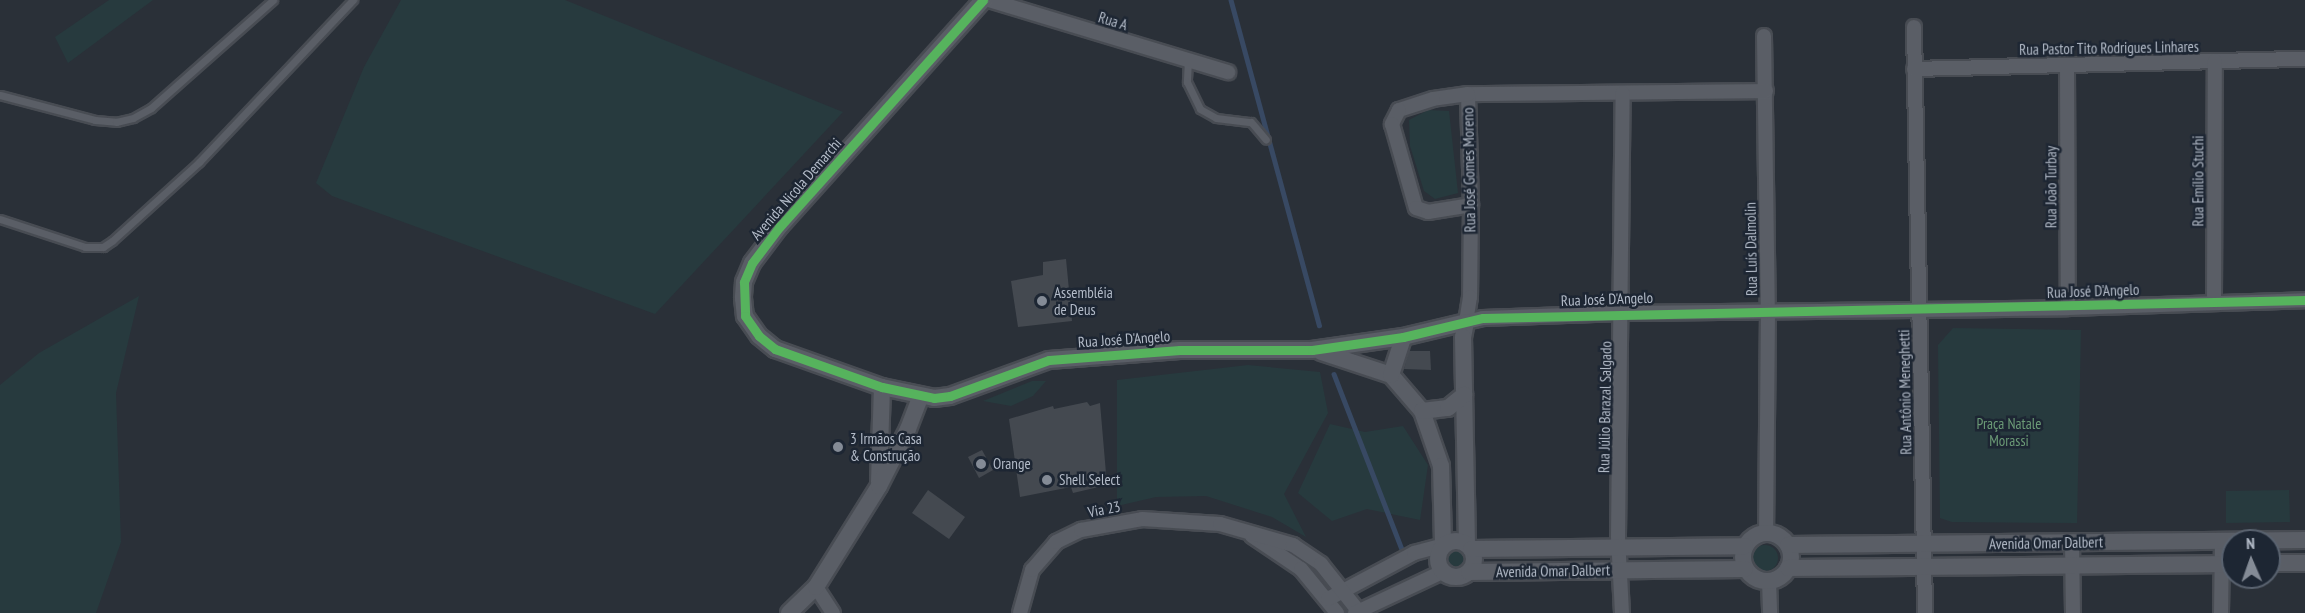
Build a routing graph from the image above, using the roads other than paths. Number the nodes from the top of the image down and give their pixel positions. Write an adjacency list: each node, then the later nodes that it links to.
1 (273, 0): 16 (lane)
2 (353, 0): 19 (lane)
3 (983, 0): 30 (street, Avenida Nicola Demarchi)
4 (989, 0): 8 (street, Rua A)
5 (1914, 27): 11 (street, Rua Antônio Meneghetti)
6 (1764, 36): 13 (street, Rua Luís Dalmolin)
7 (2305, 59): 9 (street, Rua Pastor Tito Rodrigues Linhares)
8 (1188, 60): 12 (street, Rua A); 17 (lane)
9 (2215, 62): 10 (street, Rua Pastor Tito Rodrigues Linhares); 21 (street, Rua Emílio Stuchi)
10 (2067, 65): 11 (street, Rua Pastor Tito Rodrigues Linhares); 22 (street, Rua João Turbay)
11 (1914, 69): 24 (street, Rua Antônio Meneghetti)
12 (1228, 72)
13 (1766, 91): 14 (street, Rua José Gomes Moreno); 23 (street, Rua Luís Dalmolin)
14 (1623, 93): 15 (street, Rua José Gomes Moreno); 25 (street, Rua Júlio Barazal Salgado)
15 (1468, 94): 18 (street, Rua José Gomes Moreno); 18 (street)
16 (0, 95)
17 (1266, 140)
18 (1471, 205): 26 (street, Rua José Gomes Moreno)
19 (0, 219)
20 (2305, 300): 21 (street, Rua José D'Angelo)
21 (2214, 301): 22 (street, Rua José D'Angelo)
22 (2068, 308): 24 (street, Rua José D'Angelo)
23 (1768, 310): 24 (street, Rua José D'Angelo); 25 (street, Rua José D'Angelo); 36 (street, Rua Luís Dalmolin)
24 (1920, 310): 41 (street, Rua Antônio Meneghetti)
25 (1623, 313): 26 (street, Rua José D'Angelo); 46 (street, Rua Júlio Barazal Salgado)
26 (1466, 322): 27 (street, Rua José D'Angelo); 31 (street, Rua José Gomes Moreno)
27 (1403, 337): 28 (street, Rua José D'Angelo); 29 (street)
28 (1312, 350): 29 (street); 32 (street, Rua José D'Angelo)
29 (1391, 375): 33 (street)
30 (882, 387): 32 (street, Avenida Nicola Demarchi); 34 (street)
31 (1464, 395): 33 (street); 44 (street, Rua José Gomes Moreno)
32 (920, 397): 34 (street)
33 (1422, 411): 42 (street)
34 (879, 486): 58 (street)
35 (1242, 531): 60 (street, Via 23); 61 (street, Via 23); 65 (street, Via 23)
36 (1766, 533): 43 (street); 45 (street)
37 (2281, 540): 38 (street, Avenida Omar Dalbert)
38 (2305, 540)
39 (2221, 541): 40 (street, Avenida Omar Dalbert)
40 (2072, 542): 41 (street, Avenida Omar Dalbert); 50 (street)
41 (1924, 544): 43 (street, Avenida Omar Dalbert); 51 (street, Rua Antônio Meneghetti)
42 (1443, 545): 44 (street); 55 (street); 60 (street)
43 (1788, 545): 52 (street)
44 (1469, 546): 46 (street, Avenida Omar Dalbert); 56 (street)
45 (1745, 546): 46 (street, Avenida Omar Dalbert); 53 (street)
46 (1620, 547): 54 (street, Rua Júlio Barazal Salgado)
47 (2281, 563): 48 (street)
48 (2305, 563)
49 (2221, 564): 50 (street, Avenida Omar Dalbert)
50 (2073, 565): 51 (street, Avenida Omar Dalbert); 70 (street)
51 (1924, 567): 52 (street, Avenida Omar Dalbert); 69 (street, Rua Antônio Meneghetti)
52 (1788, 568): 57 (street)
53 (1745, 569): 54 (street, Avenida Omar Dalbert); 57 (street)
54 (1622, 570): 56 (street, Avenida Omar Dalbert); 67 (street, Rua Júlio Barazal Salgado)
55 (1442, 572): 56 (street); 62 (street)
56 (1469, 572)
57 (1769, 581): 68 (street)
58 (816, 587): 63 (street); 64 (street)
59 (2224, 589): 71 (street)
60 (1345, 590): 61 (street); 62 (street, Via 23)
61 (1328, 599): 66 (street, Via 23)
62 (1358, 612)
63 (789, 613)
64 (833, 613)
65 (1020, 613)
66 (1337, 613)
67 (1622, 613)
68 (1770, 613)
69 (1925, 613)
70 (2073, 613)
71 (2221, 613)

